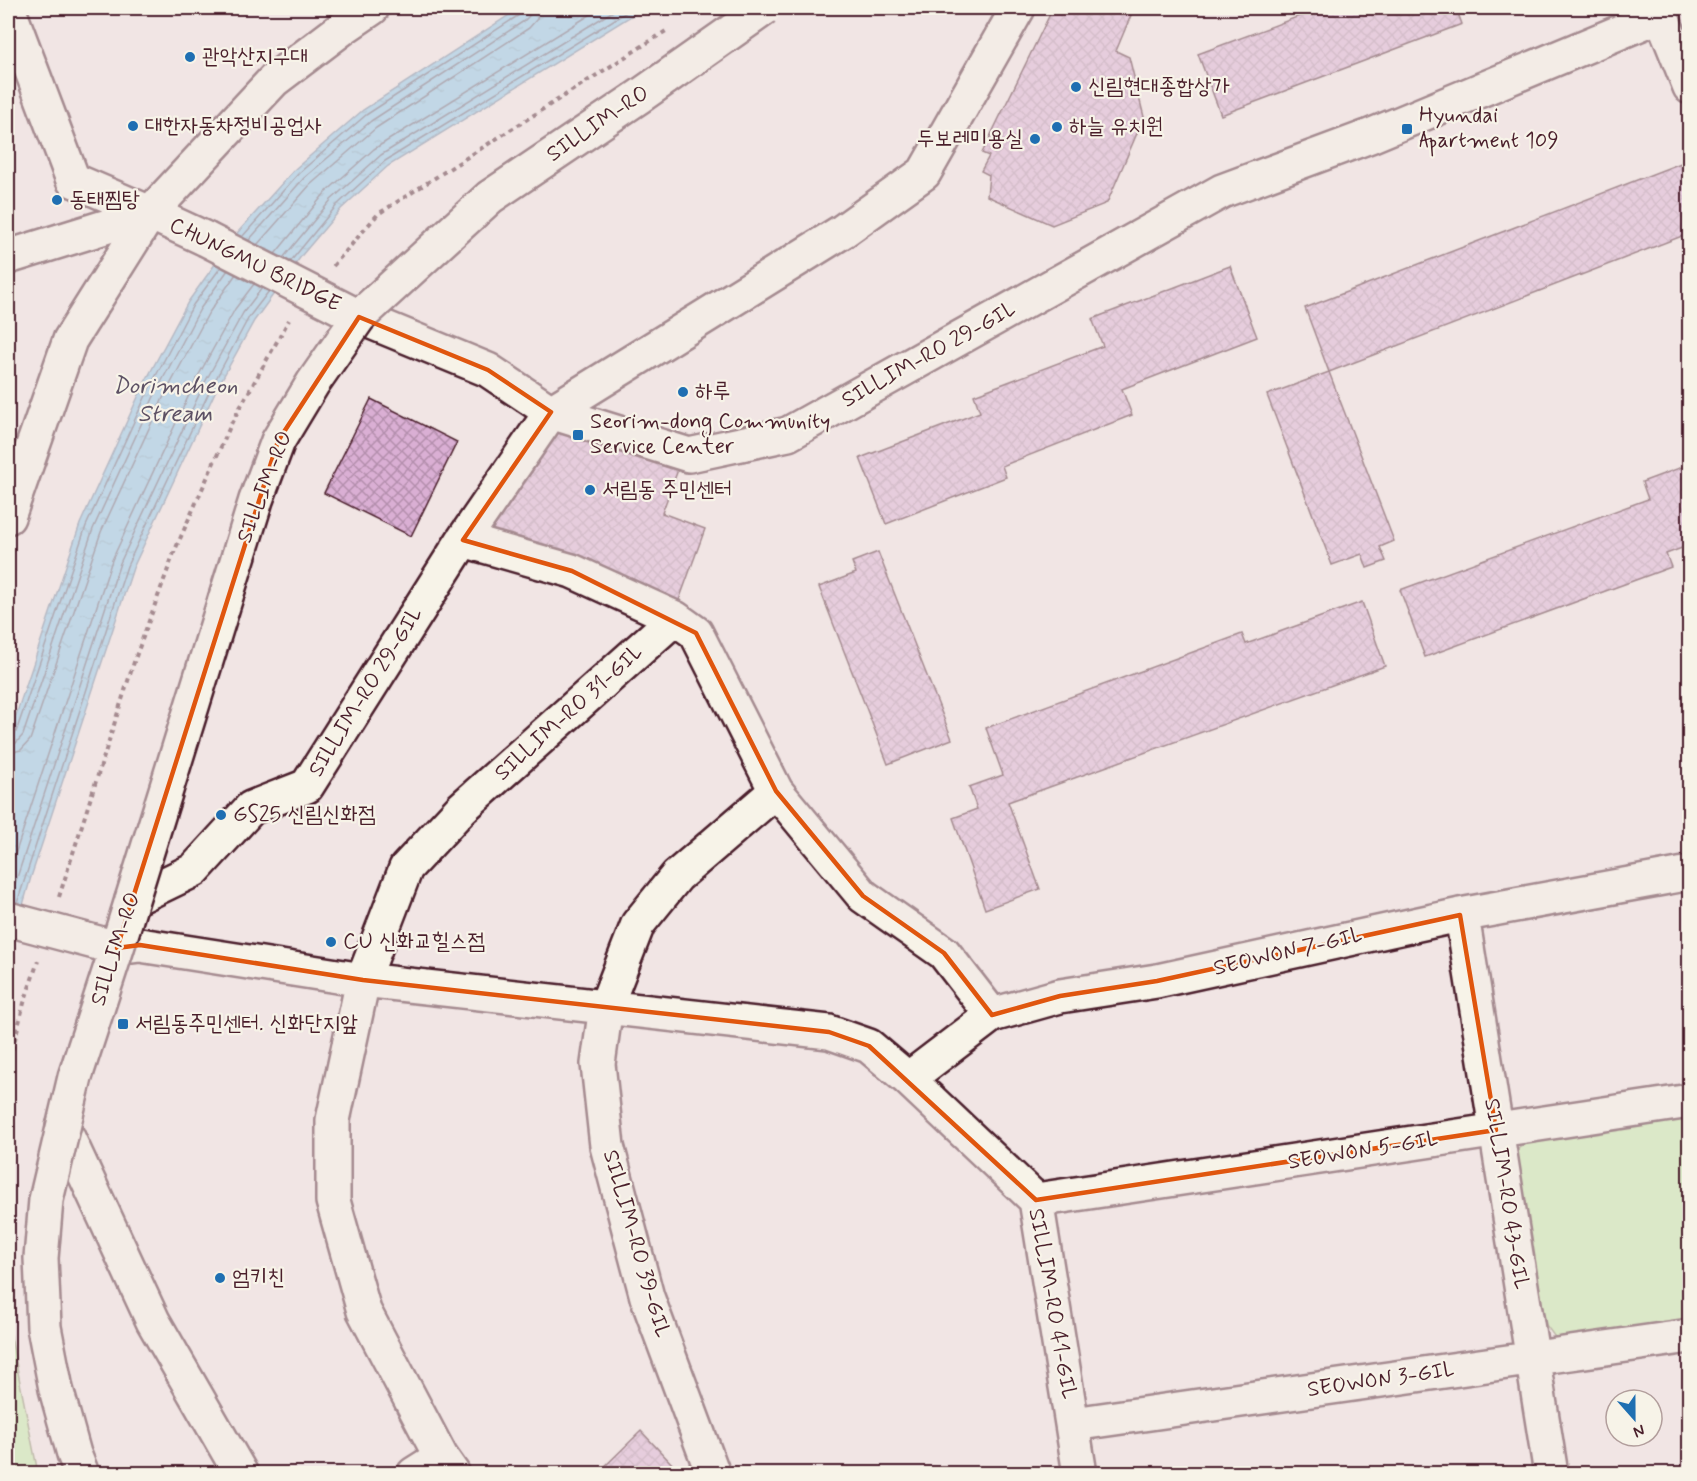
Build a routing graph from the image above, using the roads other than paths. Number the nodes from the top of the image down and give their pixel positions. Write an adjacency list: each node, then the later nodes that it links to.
1 (8, 8): 7 (street, CHUNGMU BRIDGE)
2 (372, 8): 5 (street)
3 (765, 8): 9 (street, SILLIM-RO, bridge)
4 (1018, 8): 10 (street, SILLIM-RO 29-GIL)
5 (342, 17): 7 (street)
6 (1689, 87): 10 (street, SILLIM-RO 29-GIL)
7 (150, 213): 8 (street); 9 (street, CHUNGMU BRIDGE, bridge); 11 (street)
8 (8, 256)
9 (359, 317): 10 (street, SILLIM-RO 29-GIL); 16 (street, SILLIM-RO, bridge)
10 (551, 412): 12 (street, SILLIM-RO 29-GIL)
11 (8, 517)
12 (463, 540): 13 (street); 16 (street, SILLIM-RO 29-GIL)
13 (675, 618): 14 (street); 20 (street, SILLIM-RO 31-GIL)
14 (776, 791): 21 (street); 22 (street)
15 (1689, 873): 17 (street, SEOWON 7-GIL)
16 (132, 900): 19 (street, SILLIM-RO, bridge)
17 (1460, 915): 22 (street, SEOWON 7-GIL); 26 (street, SILLIM-RO 43-GIL)
18 (8, 919): 19 (street, bridge)
19 (117, 948): 20 (street); 25 (street, SILLIM-RO, bridge)
20 (363, 980): 21 (street); 31 (street, SILLIM-RO 31-GIL)
21 (606, 1006): 23 (street); 34 (street, SILLIM-RO 39-GIL)
22 (992, 1015): 23 (street, SEOWON 7-GIL)
23 (908, 1079): 27 (street, SILLIM-RO 41-GIL)
24 (1689, 1101): 26 (street, SEOWON 5-GIL)
25 (63, 1127): 32 (street, SILLIM-RO, bridge); 33 (street)
26 (1496, 1130): 27 (street, SEOWON 5-GIL); 29 (street, SILLIM-RO 43-GIL)
27 (1036, 1200): 30 (street, SILLIM-RO 41-GIL)
28 (1689, 1336): 29 (street, SEOWON 3-GIL)
29 (1533, 1359): 30 (street, SEOWON 3-GIL); 36 (street, SILLIM-RO 43-GIL)
30 (1073, 1424): 35 (street, SILLIM-RO 41-GIL)
31 (436, 1468)
32 (82, 1473)
33 (241, 1473)
34 (713, 1473)
35 (1080, 1473)
36 (1551, 1473)

